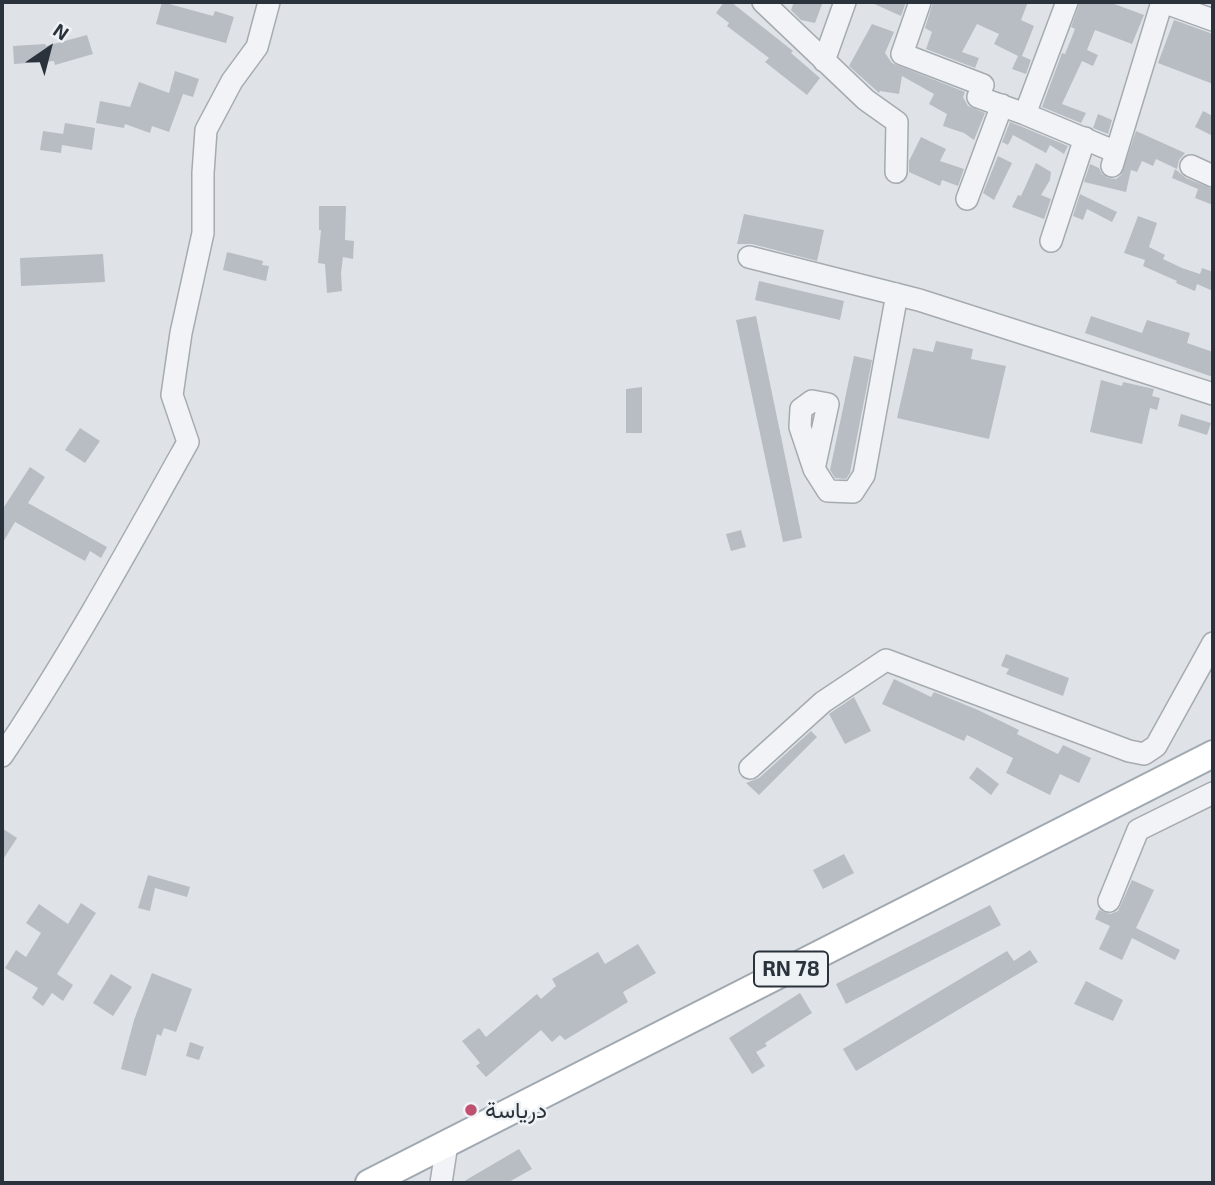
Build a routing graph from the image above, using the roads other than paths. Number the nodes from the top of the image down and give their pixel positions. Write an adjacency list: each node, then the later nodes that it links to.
1 (269, 2): 22 (street)
2 (763, 2): 8 (street)
3 (845, 2): 8 (street)
4 (920, 2): 9 (street)
5 (1067, 2): 10 (street)
6 (1163, 2): 7 (street); 11 (street)
7 (1213, 20)
8 (824, 61): 13 (street)
9 (1002, 106): 10 (street); 15 (street)
10 (1025, 114): 11 (street)
11 (1084, 138): 16 (street)
12 (1191, 166): 14 (street)
13 (896, 172)
14 (1213, 176)
15 (967, 199)
16 (1051, 241)
17 (749, 257): 18 (street)
18 (897, 294): 19 (street); 20 (street)
19 (1213, 394)
20 (814, 469)
21 (1213, 643): 24 (street)
22 (2, 756)
23 (1210, 762): 27 (main road, RN 78)
24 (750, 768)
25 (1213, 793): 26 (street)
26 (1109, 901)
27 (447, 1144): 28 (main road, RN 78); 29 (street)
28 (369, 1183)
29 (441, 1183)

